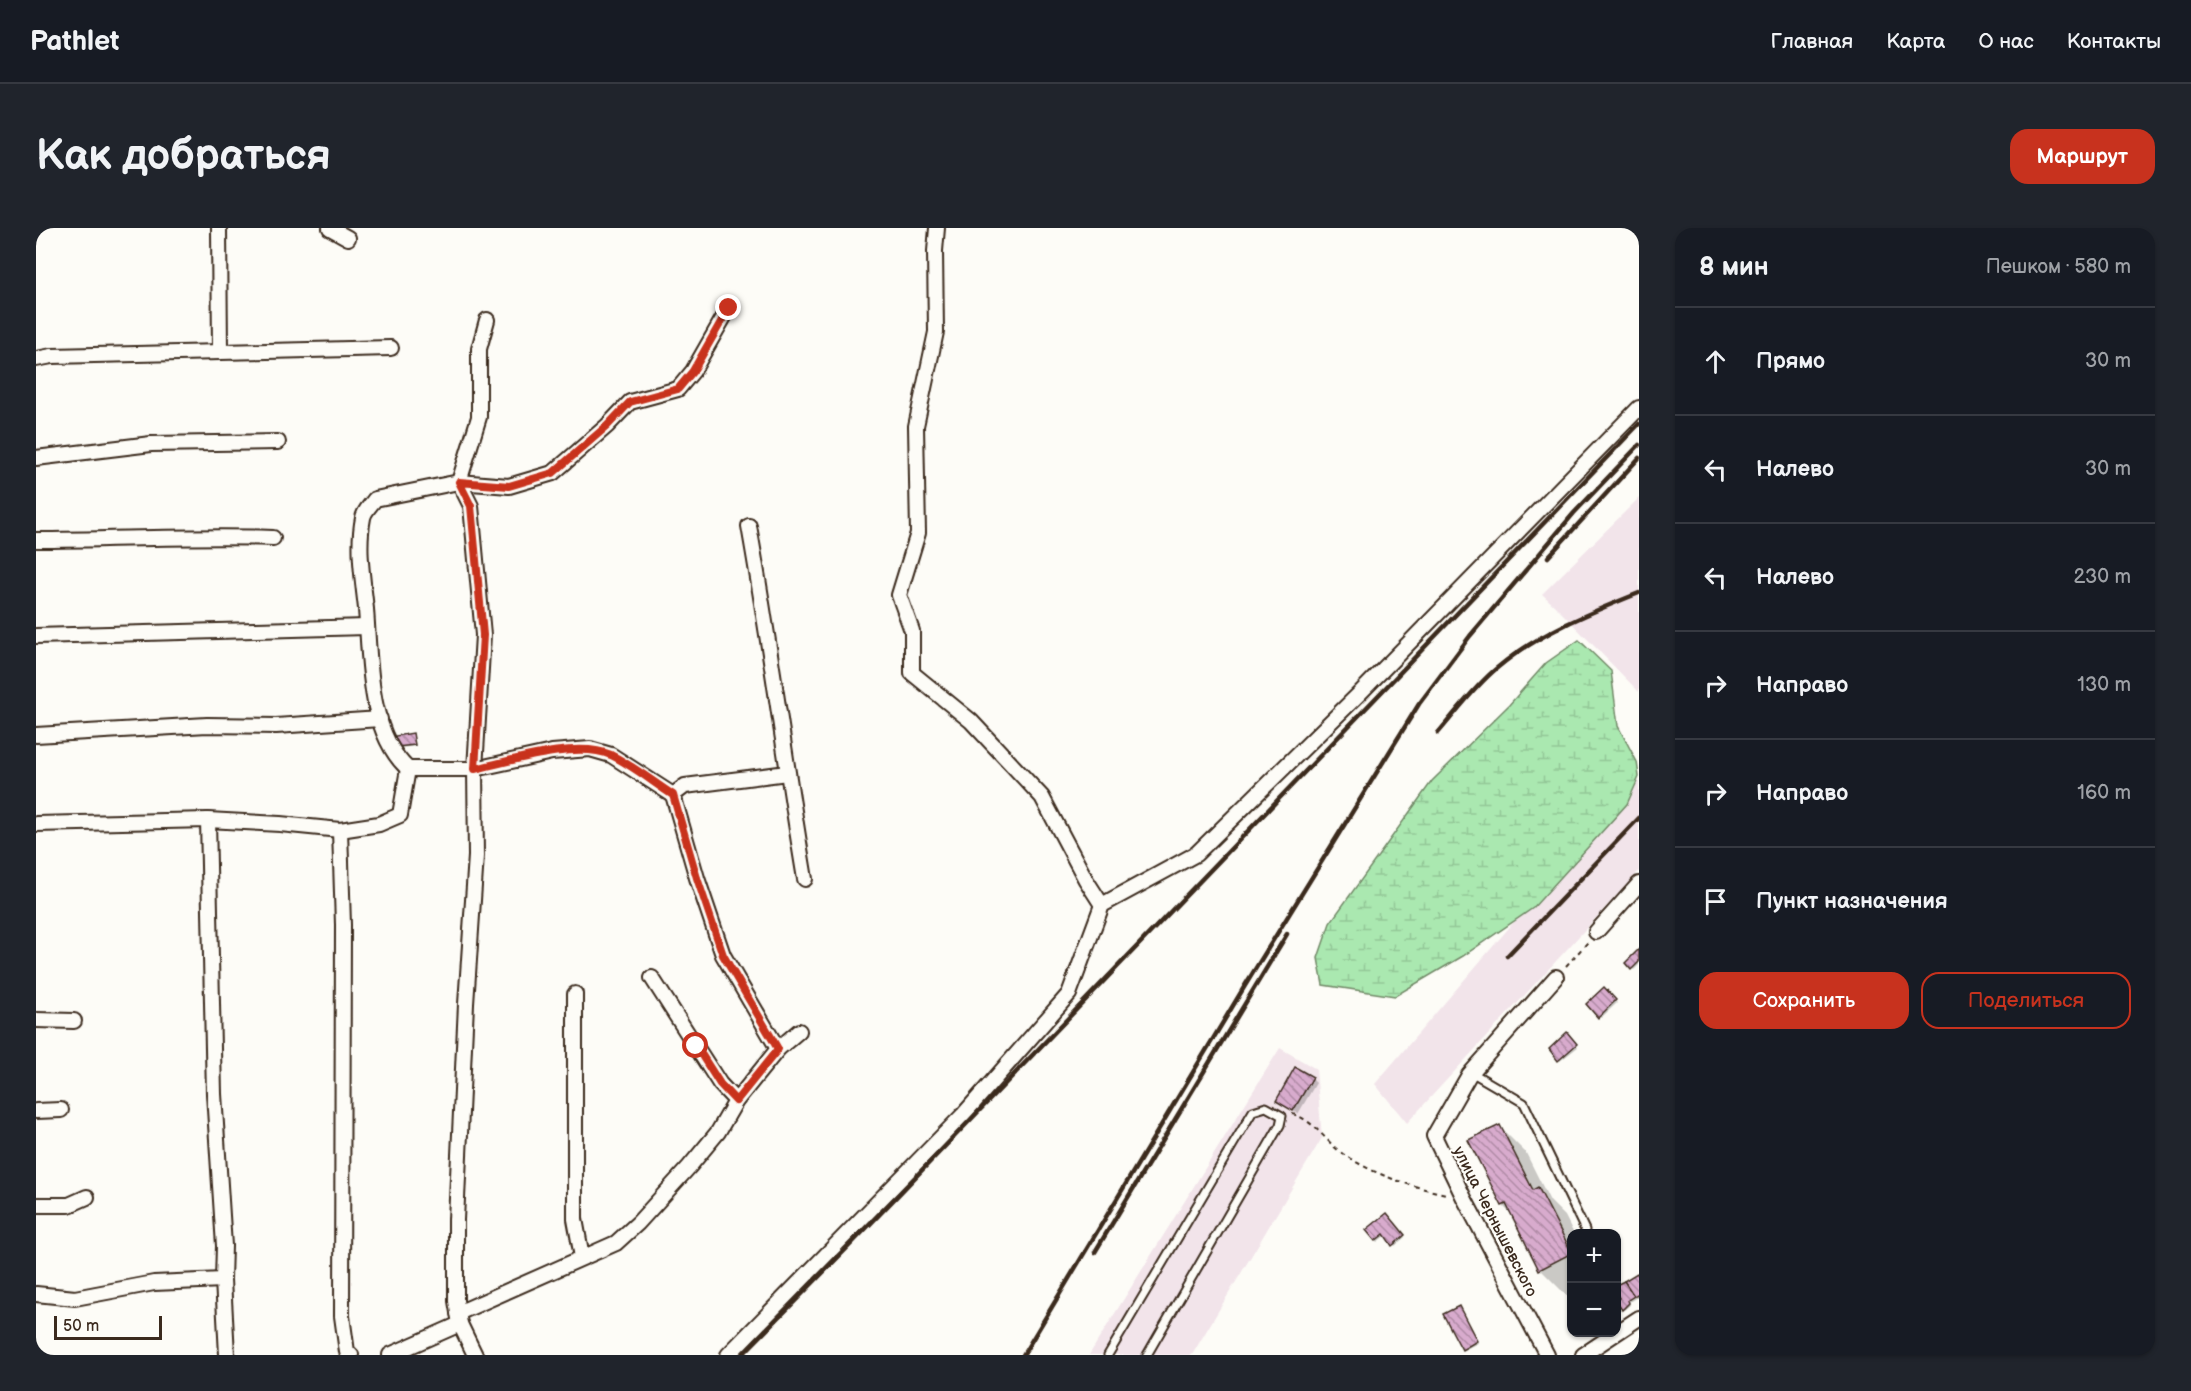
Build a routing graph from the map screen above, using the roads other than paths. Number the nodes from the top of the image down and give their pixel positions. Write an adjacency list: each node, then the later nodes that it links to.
1 (219, 228): 8 (street)
2 (330, 228): 4 (street)
3 (937, 228): 30 (street)
4 (348, 238)
5 (729, 308): 13 (street)
6 (487, 320): 13 (street)
7 (391, 348): 8 (street)
8 (220, 351): 9 (street)
9 (36, 359)
10 (1639, 408): 30 (street)
11 (278, 442): 12 (street)
12 (36, 458)
13 (459, 482): 17 (street); 22 (street)
14 (749, 526): 23 (street)
15 (273, 538): 16 (street)
16 (36, 540)
17 (367, 627): 18 (street); 19 (street)
18 (36, 636)
19 (380, 719): 20 (street); 21 (street)
20 (36, 735)
21 (408, 769): 22 (street); 27 (street)
22 (475, 769): 24 (street); 49 (street)
23 (787, 773): 24 (street); 28 (street)
24 (673, 795): 38 (street)
25 (208, 820): 26 (street); 27 (street); 47 (street)
26 (36, 824)
27 (340, 830): 52 (street)
28 (805, 879)
29 (1639, 884): 31 (street)
30 (1102, 905): 55 (street)
31 (1596, 932)
32 (1556, 977): 39 (street)
33 (652, 978): 40 (street)
34 (575, 994): 46 (street)
35 (36, 1020): 36 (street)
36 (74, 1021)
37 (799, 1031): 38 (street)
38 (778, 1049): 40 (street)
39 (1471, 1072): 45 (lane); 58 (street, улица Чернышевского)
40 (736, 1101): 46 (street)
41 (62, 1110): 42 (street)
42 (36, 1111)
43 (87, 1197): 44 (street)
44 (36, 1205)
45 (1586, 1229)
46 (582, 1257): 49 (street)
47 (223, 1280): 48 (street); 51 (street)
48 (36, 1294)
49 (459, 1318): 53 (street); 54 (street)
50 (1639, 1318): 59 (street)
51 (227, 1355)
52 (351, 1355)
53 (390, 1355)
54 (475, 1355)
55 (728, 1355)
56 (1108, 1355): 57 (lane)
57 (1147, 1355)
58 (1547, 1355)
59 (1583, 1355)

